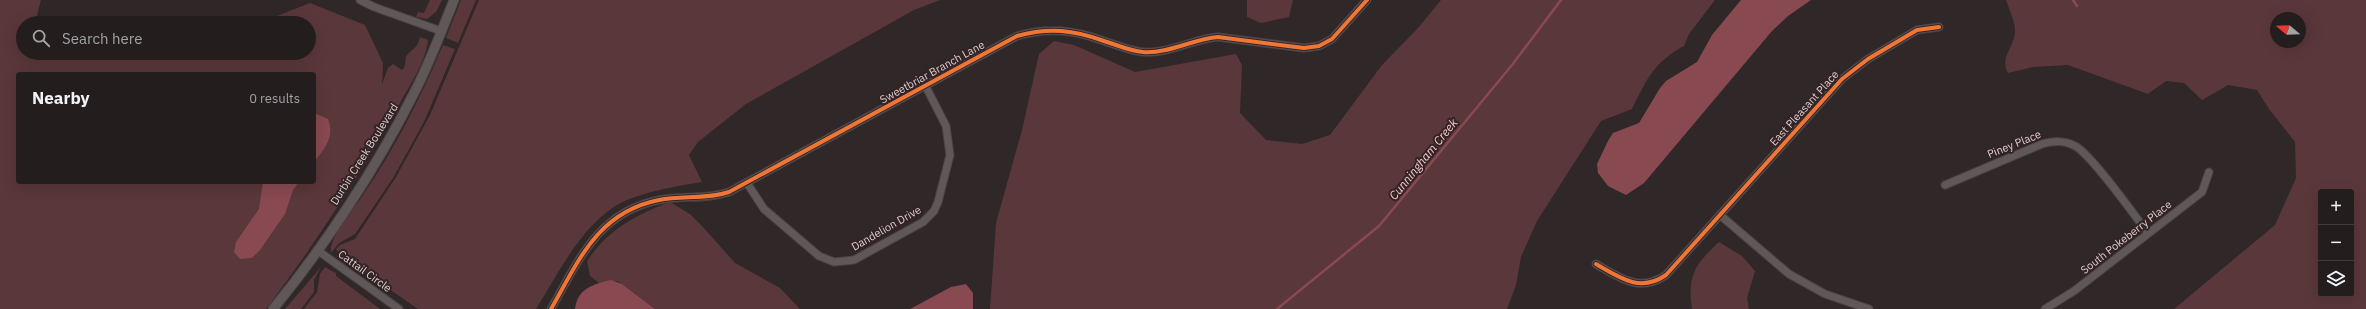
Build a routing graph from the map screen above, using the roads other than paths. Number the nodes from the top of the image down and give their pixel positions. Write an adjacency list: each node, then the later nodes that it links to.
1 (454, 0): 5 (street, Durbin Creek Boulevard)
2 (1367, 0): 6 (street, Sweetbriar Branch Lane)
3 (364, 1): 5 (street)
4 (1939, 27): 10 (street, East Pleasant Place)
5 (441, 31): 12 (street, Durbin Creek Boulevard)
6 (925, 85): 8 (street, Sweetbriar Branch Lane); 8 (street, Dandelion Drive)
7 (2209, 172): 11 (street, South Pokeberry Place)
8 (747, 183): 16 (street, Sweetbriar Branch Lane)
9 (1945, 185): 11 (street, Piney Place)
10 (1720, 215): 13 (street, East Pleasant Place); 17 (street)
11 (2148, 233): 18 (street, South Pokeberry Place)
12 (318, 250): 14 (street, Durbin Creek Boulevard); 15 (street, Cattail Circle)
13 (1596, 264)
14 (273, 309)
15 (399, 309)
16 (551, 309)
17 (1869, 309)
18 (2045, 309)

